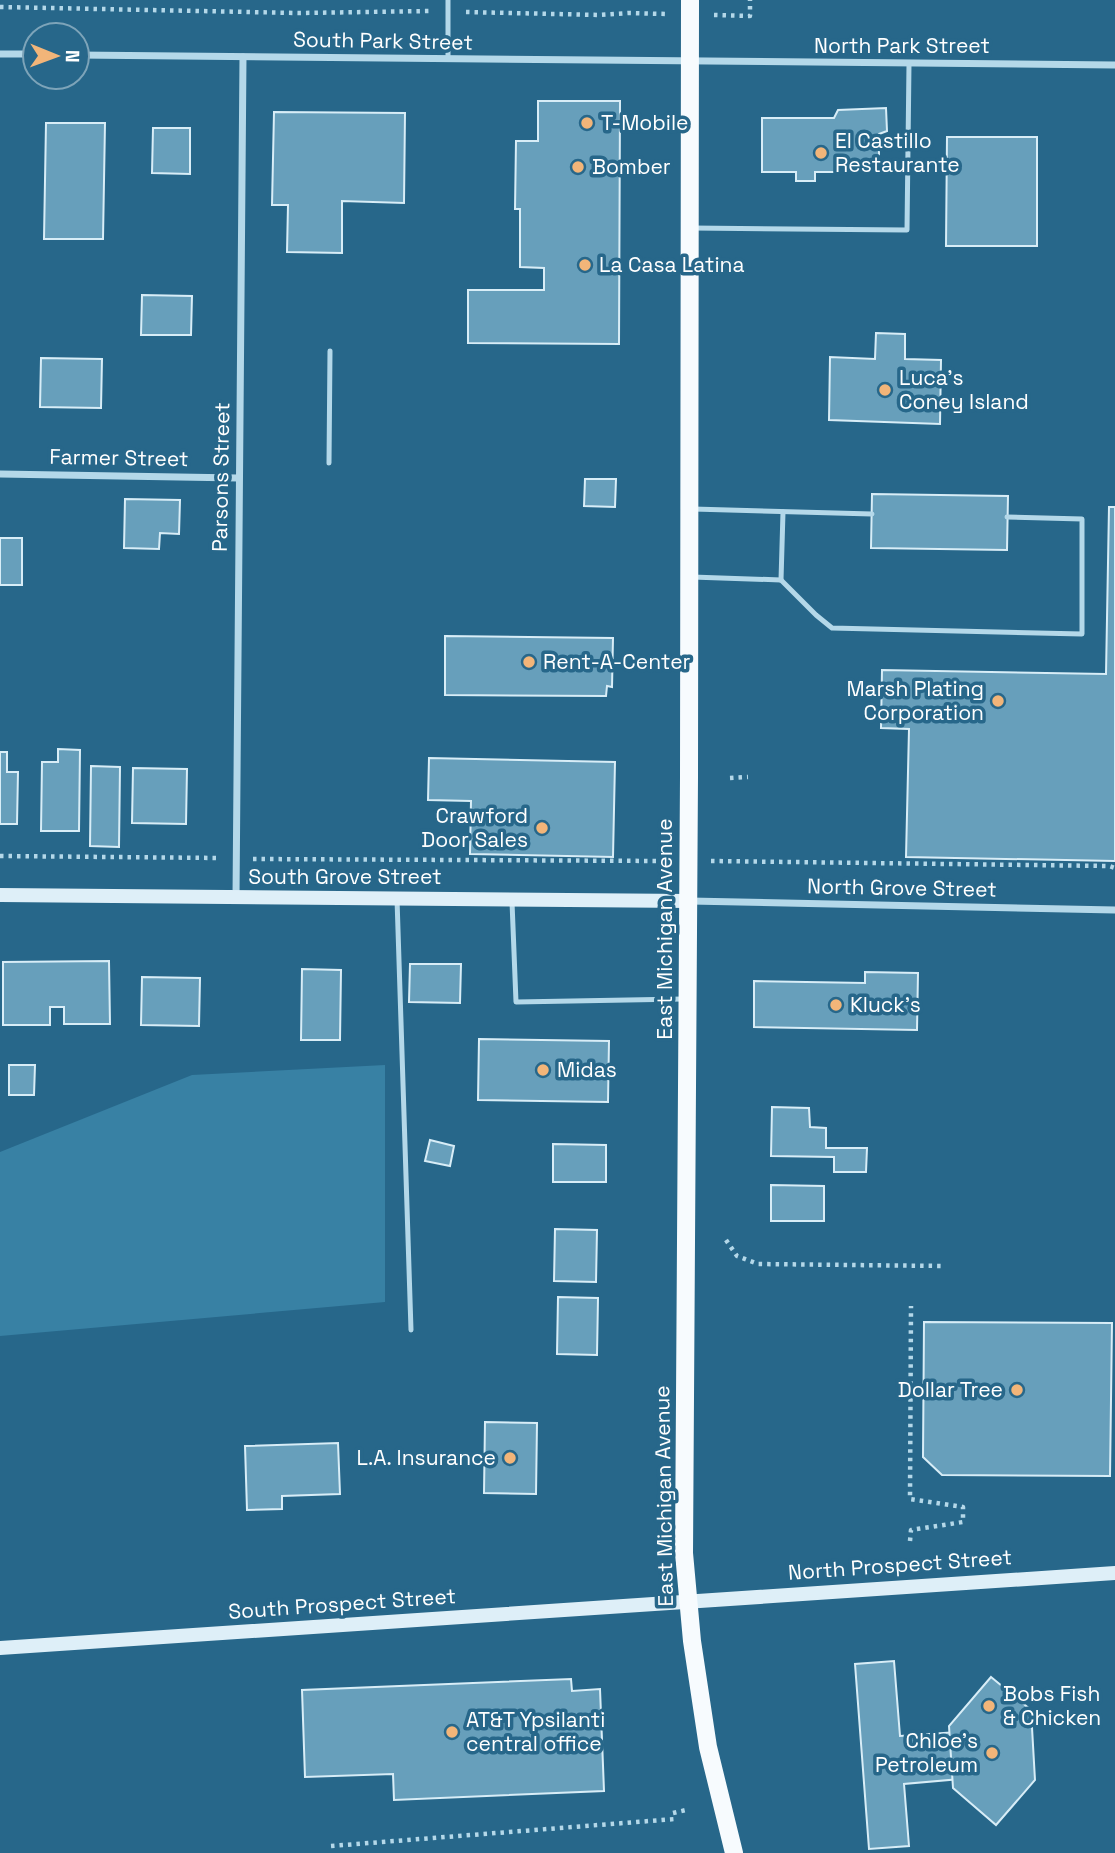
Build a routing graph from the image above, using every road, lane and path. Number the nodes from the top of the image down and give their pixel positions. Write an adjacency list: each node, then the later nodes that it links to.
1 (448, 0): 5 (lane)
2 (690, 0): 13 (main road, East Michigan Avenue)
3 (750, 0): 7 (path)
4 (0, 7): 5 (path)
5 (448, 11): 6 (path); 12 (lane)
6 (642, 13)
7 (740, 16)
8 (0, 54): 9 (street)
9 (21, 54)
10 (91, 55): 11 (street, South Park Street)
11 (243, 57): 12 (street, South Park Street); 20 (street, Parsons Street)
12 (447, 60): 13 (street, South Park Street)
13 (690, 61): 14 (street, North Park Street); 16 (main road, East Michigan Avenue)
14 (909, 64): 15 (street, North Park Street); 16 (lane)
15 (1115, 65)
16 (690, 228): 21 (main road, East Michigan Avenue)
17 (330, 351): 18 (lane)
18 (329, 463)
19 (0, 474): 20 (street, Farmer Street)
20 (238, 478): 32 (street, Parsons Street)
21 (690, 509): 22 (lane); 25 (main road, East Michigan Avenue)
22 (783, 512): 23 (lane); 26 (lane)
23 (872, 514)
24 (1007, 517): 26 (lane)
25 (689, 577): 26 (lane); 35 (main road, East Michigan Avenue)
26 (782, 580)
27 (748, 777): 28 (path)
28 (730, 778)
29 (0, 856): 30 (path)
30 (222, 858)
31 (0, 895): 32 (main road, South Grove Street)
32 (236, 898): 33 (main road, South Grove Street)
33 (397, 899): 34 (main road, South Grove Street); 41 (lane)
34 (512, 899): 35 (main road, South Grove Street); 37 (lane)
35 (689, 901): 36 (street, North Grove Street); 37 (main road, East Michigan Avenue)
36 (1115, 910)
37 (688, 999): 44 (main road, East Michigan Avenue)
38 (726, 1240): 39 (path)
39 (944, 1266)
40 (911, 1306): 42 (path)
41 (411, 1330)
42 (910, 1541)
43 (1115, 1573): 44 (main road, North Prospect Street)
44 (687, 1601): 45 (main road, South Prospect Street); 48 (main road, East Michigan Avenue)
45 (0, 1648)
46 (686, 1810): 47 (path)
47 (331, 1846)
48 (734, 1853)

